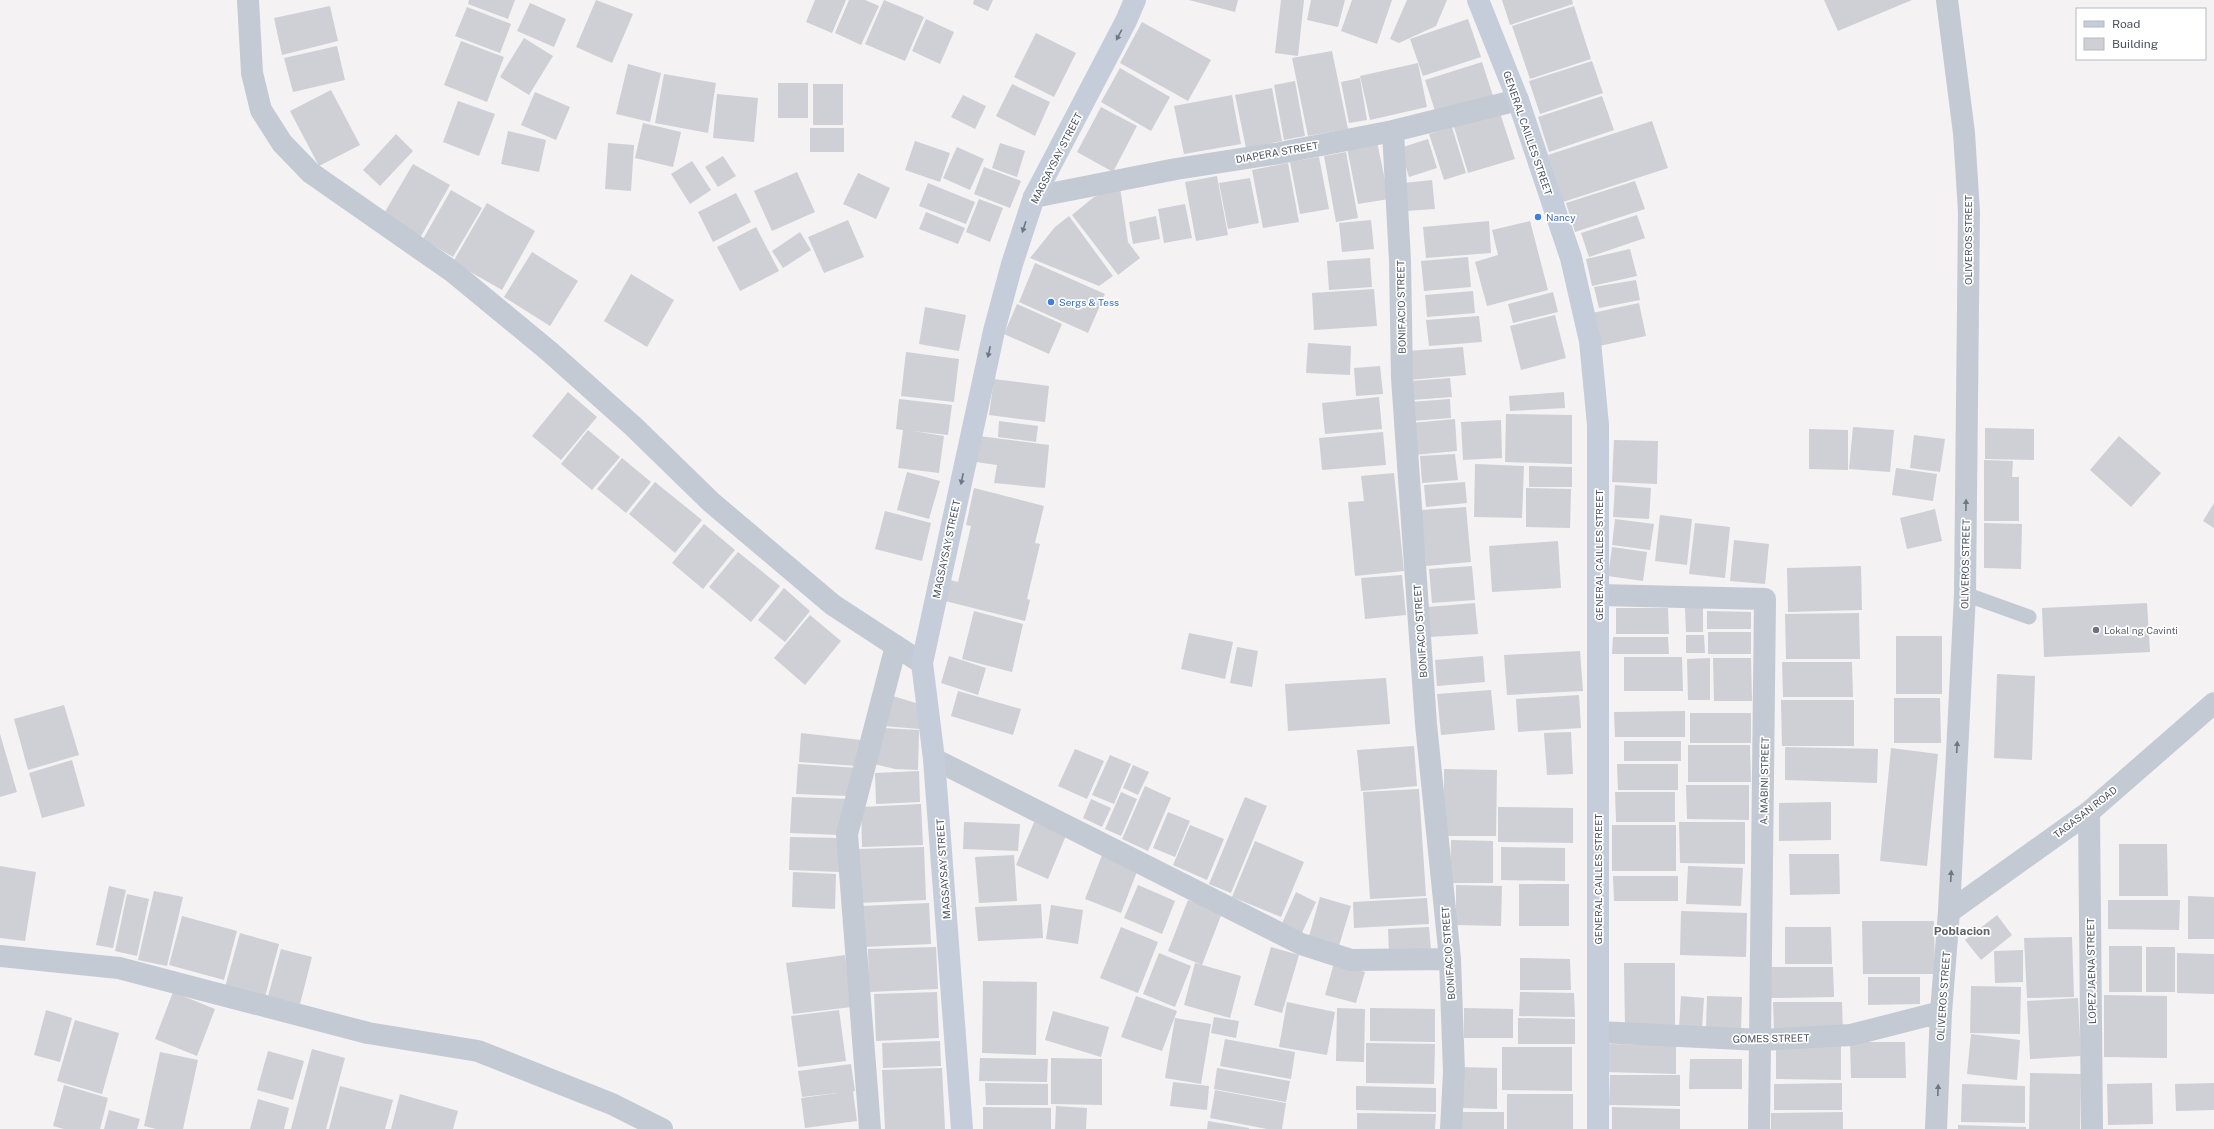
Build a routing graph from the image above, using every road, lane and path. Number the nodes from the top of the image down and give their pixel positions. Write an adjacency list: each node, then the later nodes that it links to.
1 (248, 0): 11 (street)
2 (1135, 0): 7 (street, MAGSAYSAY STREET, one-way to 7)
3 (1478, 0): 5 (street, GENERAL CAILLES STREET)
4 (1947, 0): 8 (street, OLIVEROS STREET, one-way to 4)
5 (1518, 100): 6 (street, DIAPERA STREET); 9 (street, GENERAL CAILLES STREET)
6 (1393, 131): 7 (street, DIAPERA STREET); 18 (street, BONIFACIO STREET)
7 (1034, 197): 12 (street, MAGSAYSAY STREET, one-way to 12)
8 (1965, 594): 10 (lane); 16 (street, OLIVEROS STREET, one-way to 8)
9 (1599, 595): 20 (street, GENERAL CAILLES STREET); 21 (street, A. MABINI STREET)
10 (2029, 617)
11 (896, 646): 12 (street); 23 (street)
12 (922, 663): 14 (street, MAGSAYSAY STREET)
13 (2214, 703): 15 (street, TAGASAN ROAD)
14 (934, 759): 18 (street); 24 (street, MAGSAYSAY STREET)
15 (2089, 812): 16 (street, TAGASAN ROAD); 29 (street, LOPEZ JAENA STREET)
16 (1949, 912): 19 (street, OLIVEROS STREET)
17 (0, 956): 22 (street)
18 (1450, 959): 25 (street, BONIFACIO STREET)
19 (1941, 1012): 21 (street, GOMES STREET); 28 (street, OLIVEROS STREET, one-way to 19)
20 (1599, 1032): 21 (street, GOMES STREET); 26 (street, GENERAL CAILLES STREET)
21 (1761, 1040): 27 (street, A. MABINI STREET)
22 (662, 1129)
23 (870, 1129)
24 (962, 1129)
25 (1451, 1129)
26 (1598, 1129)
27 (1759, 1129)
28 (1936, 1129)
29 (2092, 1129)

